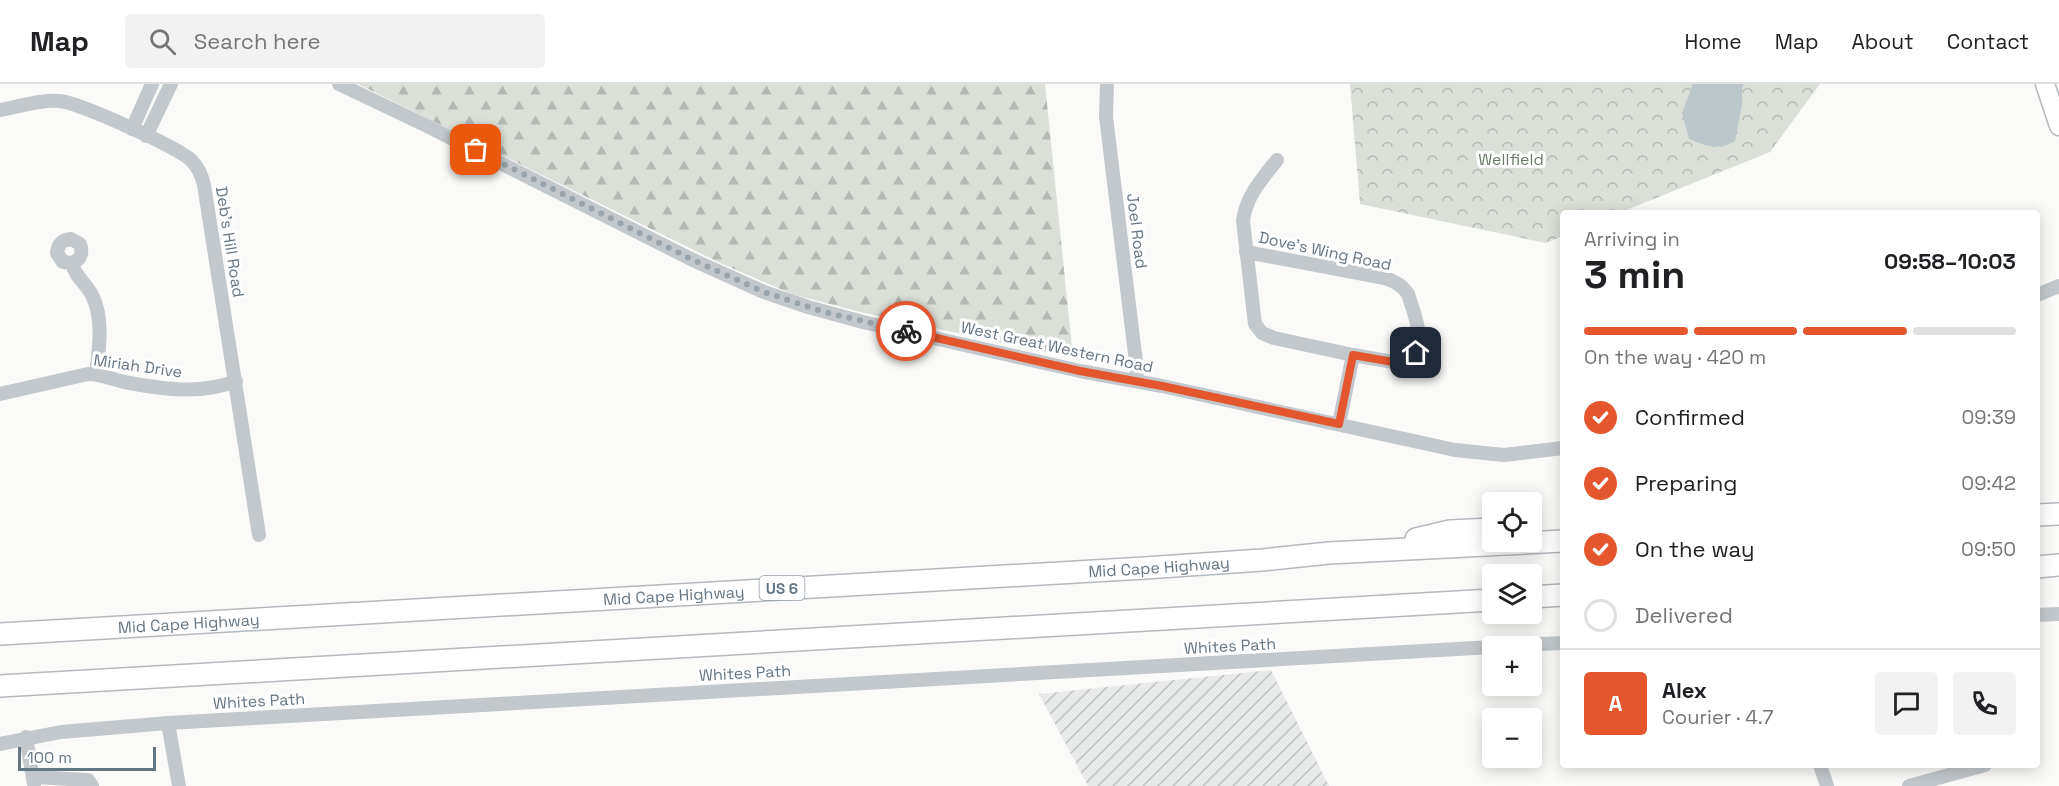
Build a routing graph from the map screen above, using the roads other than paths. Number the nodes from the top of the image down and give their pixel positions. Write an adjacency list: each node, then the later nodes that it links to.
1 (152, 84): 8 (street)
2 (171, 84): 9 (street)
3 (339, 84): 18 (street, West Great Western Road)
4 (1107, 84): 18 (street, Joel Road)
5 (2045, 84): 7 (main road)
6 (0, 111): 8 (street, Deb's Hill Road)
7 (2059, 126)
8 (132, 129): 9 (street, Deb's Hill Road)
9 (146, 136): 17 (street, Deb's Hill Road)
10 (1277, 160): 11 (street)
11 (1246, 252): 15 (street); 15 (street, Dove's Wing Road)
12 (72, 263): 16 (street)
13 (2059, 286): 14 (street)
14 (2040, 294)
15 (1353, 355): 20 (street)
16 (96, 374): 17 (street, Miriah Drive); 19 (street, Miriah Drive)
17 (236, 381): 26 (street, Deb's Hill Road)
18 (1137, 381): 20 (street, West Great Western Road)
19 (0, 394)
20 (1339, 424): 21 (street, West Great Western Road)
21 (1560, 448)
22 (2059, 514): 23 (highway)
23 (2040, 515)
24 (1482, 529): 29 (highway)
25 (1542, 532): 27 (highway)
26 (259, 535)
27 (1560, 540)
28 (1560, 541): 29 (highway, Mid Cape Highway / US 6)
29 (1395, 549): 37 (highway, Mid Cape Highway / US 6)
30 (2059, 565): 31 (highway)
31 (2040, 567)
32 (1560, 595): 33 (highway)
33 (1542, 596)
34 (1482, 601): 41 (highway)
35 (2059, 614): 36 (street)
36 (2040, 615)
37 (0, 634)
38 (1560, 643): 39 (street)
39 (1542, 644)
40 (1482, 648): 42 (street, Whites Path)
41 (0, 686)
42 (168, 723): 43 (street, Whites Path); 49 (street)
43 (26, 737): 44 (street, Whites Path); 47 (street)
44 (0, 744)
45 (1821, 768): 50 (street)
46 (1974, 768): 51 (street)
47 (33, 782): 48 (street)
48 (92, 786)
49 (179, 786)
50 (1827, 786)
51 (1909, 786)

